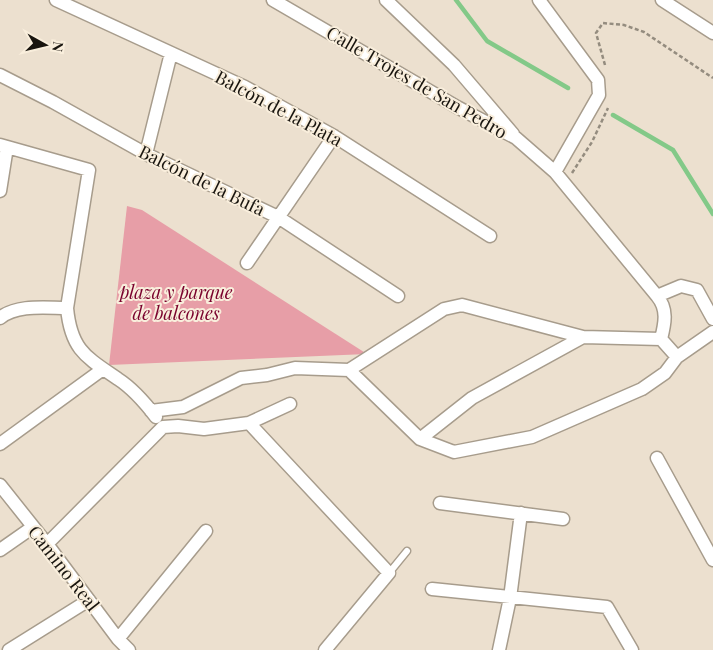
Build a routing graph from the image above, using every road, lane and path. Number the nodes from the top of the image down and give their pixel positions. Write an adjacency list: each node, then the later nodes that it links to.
1 (56, 0): 7 (street, Balcón de la Plata)
2 (273, 0): 13 (street, Calle Trojes de San Pedro)
3 (386, 0): 13 (street)
4 (539, 0): 16 (street)
5 (662, 0): 6 (street)
6 (713, 33)
7 (171, 53): 12 (street, Balcón de la Plata); 15 (street)
8 (606, 69): 10 (path)
9 (0, 75): 15 (street, Balcón de la Bufa)
10 (713, 78)
11 (609, 106): 17 (path)
12 (334, 136): 19 (street); 20 (street, Balcón de la Plata)
13 (516, 138): 16 (street, Calle Trojes de San Pedro)
14 (4, 146): 18 (street); 24 (street)
15 (146, 154): 19 (street, Balcón de la Bufa)
16 (555, 172): 17 (street, Calle Trojes de San Pedro)
17 (564, 183): 23 (street, Calle Trojes de San Pedro)
18 (0, 191)
19 (278, 217): 21 (street); 22 (street, Balcón de la Bufa)
20 (490, 236)
21 (247, 263)
22 (398, 296)
23 (657, 296): 26 (street); 29 (street, Calle Trojes de San Pedro)
24 (67, 308): 25 (street); 31 (street)
25 (0, 318)
26 (713, 319)
27 (713, 332): 30 (street)
28 (583, 337): 29 (street); 32 (street); 37 (street)
29 (662, 339): 30 (street)
30 (677, 357): 37 (street)
31 (102, 369): 34 (street); 38 (street)
32 (349, 370): 34 (street); 37 (street)
33 (290, 404): 35 (street)
34 (151, 411): 36 (street)
35 (249, 422): 36 (street); 50 (street)
36 (164, 427): 46 (street)
37 (420, 439)
38 (0, 444)
39 (657, 458): 49 (street)
40 (0, 486): 44 (street, Camino Real)
41 (440, 503): 42 (street)
42 (522, 513): 43 (street); 52 (street)
43 (563, 519)
44 (33, 527): 46 (street, Camino Real); 47 (street)
45 (206, 531): 54 (street)
46 (47, 544): 53 (street, Camino Real)
47 (0, 550)
48 (407, 550): 50 (lane)
49 (713, 560)
50 (389, 573): 57 (street)
51 (432, 589): 52 (street)
52 (510, 598): 58 (street); 59 (street)
53 (89, 600): 54 (street, Camino Real); 55 (street)
54 (118, 639): 56 (street, Camino Real)
55 (9, 650)
56 (129, 650)
57 (325, 650)
58 (499, 650)
59 (632, 650)

